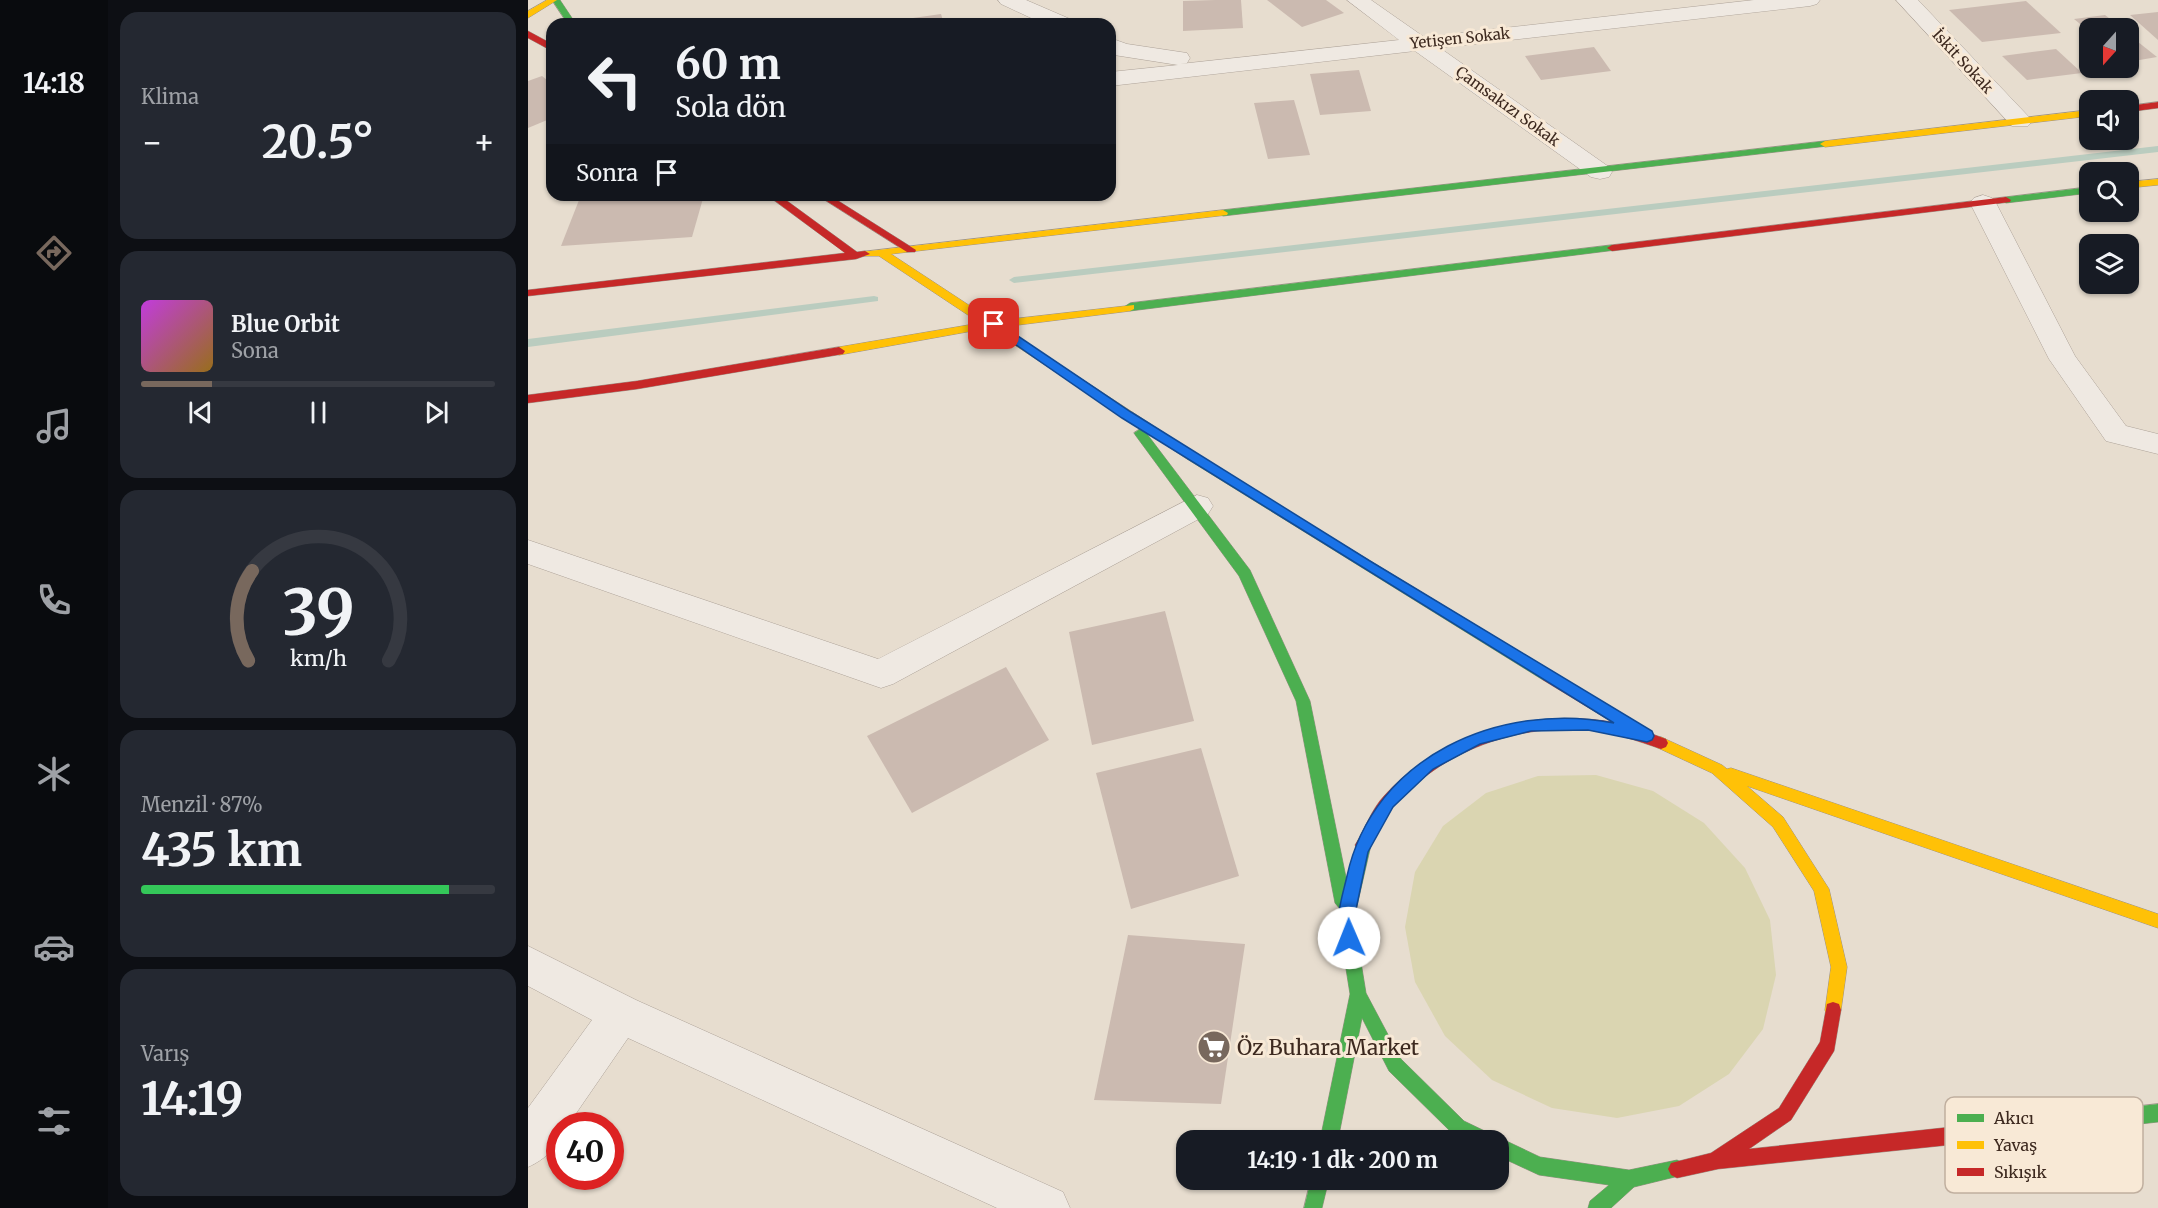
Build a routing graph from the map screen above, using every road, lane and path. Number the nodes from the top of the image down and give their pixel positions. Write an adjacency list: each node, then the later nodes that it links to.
1 (554, 0): 6 (street); 7 (street)
2 (1008, 0): 8 (street)
3 (1357, 0): 10 (street, Çamsakızı Sokak)
4 (1809, 0): 10 (street, Yetişen Sokak)
5 (1906, 0): 18 (street, İskit Sokak)
6 (528, 15)
7 (568, 18)
8 (1048, 18)
9 (528, 34): 11 (street)
10 (1420, 43): 13 (street, Yetişen Sokak); 19 (street, Çamsakızı Sokak)
11 (546, 44)
12 (1116, 48): 13 (street)
13 (1229, 64): 14 (street, Yetişen Sokak)
14 (1116, 78)
15 (2158, 105): 16 (street)
16 (2139, 108)
17 (2079, 114): 18 (street)
18 (2020, 121): 19 (street)
19 (1600, 172): 26 (street)
20 (2158, 182): 21 (street)
21 (2139, 184)
22 (2079, 191): 25 (street)
23 (780, 201): 28 (street)
24 (832, 201): 26 (street)
25 (1983, 203): 30 (street); 33 (street)
26 (911, 250): 27 (street)
27 (882, 254): 28 (street); 30 (street)
28 (856, 256): 29 (street)
29 (528, 293)
30 (994, 324): 31 (street); 32 (street)
31 (528, 399)
32 (1126, 415): 34 (street); 36 (street)
33 (2158, 444)
34 (1197, 506): 35 (street); 38 (street)
35 (528, 552)
36 (1647, 736): 37 (street); 38 (street)
37 (1711, 767): 39 (street); 50 (street)
38 (1346, 919): 41 (street)
39 (2158, 921)
40 (528, 965): 42 (street)
41 (1358, 994): 45 (street); 46 (street)
42 (621, 1014): 48 (street); 53 (street)
43 (2158, 1113): 44 (street)
44 (2143, 1115)
45 (1331, 1130)
46 (1464, 1130)
47 (1945, 1136): 50 (street)
48 (528, 1146)
49 (1509, 1151): 51 (street)
50 (1715, 1161): 51 (street)
51 (1629, 1179): 55 (street)
52 (1317, 1190): 54 (street)
53 (1047, 1208)
54 (1313, 1208)
55 (1597, 1208)

